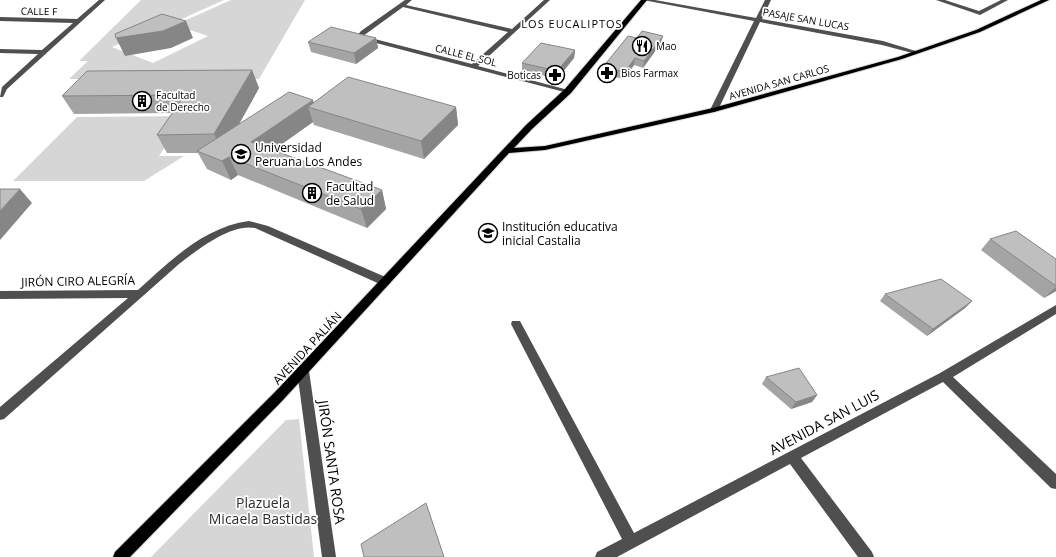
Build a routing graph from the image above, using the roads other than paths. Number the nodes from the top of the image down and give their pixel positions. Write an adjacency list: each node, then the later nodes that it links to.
1 (102, 0): 12 (street)
2 (409, 0): 9 (street)
3 (547, 0): 13 (street)
4 (645, 0): 11 (street, PASAJE SAN LUCAS); 19 (main road, AVENIDA PALIÁN)
5 (768, 0): 11 (street)
6 (939, 0): 7 (street)
7 (1005, 0)
8 (1046, 0): 16 (main road, AVENIDA SAN CARLOS)
9 (401, 5): 13 (street); 17 (street, CALLE EL SOL)
10 (0, 19): 12 (street, CALLE F)
11 (758, 20): 16 (street, PASAJE SAN LUCAS); 21 (street)
12 (78, 21): 15 (street)
13 (513, 31): 17 (street)
14 (0, 51): 15 (street)
15 (44, 52): 18 (street)
16 (916, 52): 21 (main road, AVENIDA SAN CARLOS)
17 (473, 67): 19 (street, CALLE EL SOL)
18 (2, 88): 20 (street)
19 (568, 91): 22 (main road, AVENIDA PALIÁN)
20 (0, 95)
21 (714, 110): 22 (main road, AVENIDA SAN CARLOS)
22 (508, 151): 23 (main road, AVENIDA PALIÁN)
23 (386, 282): 24 (street, JIRÓN CIRO ALEGRÍA); 28 (main road, AVENIDA PALIÁN)
24 (140, 294): 25 (street, JIRÓN CIRO ALEGRÍA); 30 (street)
25 (0, 295)
26 (1056, 309): 29 (street, AVENIDA SAN LUIS)
27 (516, 324): 33 (street)
28 (303, 371): 34 (main road, AVENIDA PALIÁN); 35 (street, JIRÓN SANTA ROSA)
29 (944, 376): 31 (street, AVENIDA SAN LUIS); 32 (street)
30 (0, 415)
31 (792, 456): 33 (street, AVENIDA SAN LUIS); 37 (street)
32 (1056, 483)
33 (631, 542): 36 (street, AVENIDA SAN LUIS)
34 (120, 557)
35 (329, 557)
36 (602, 557)
37 (867, 557)

